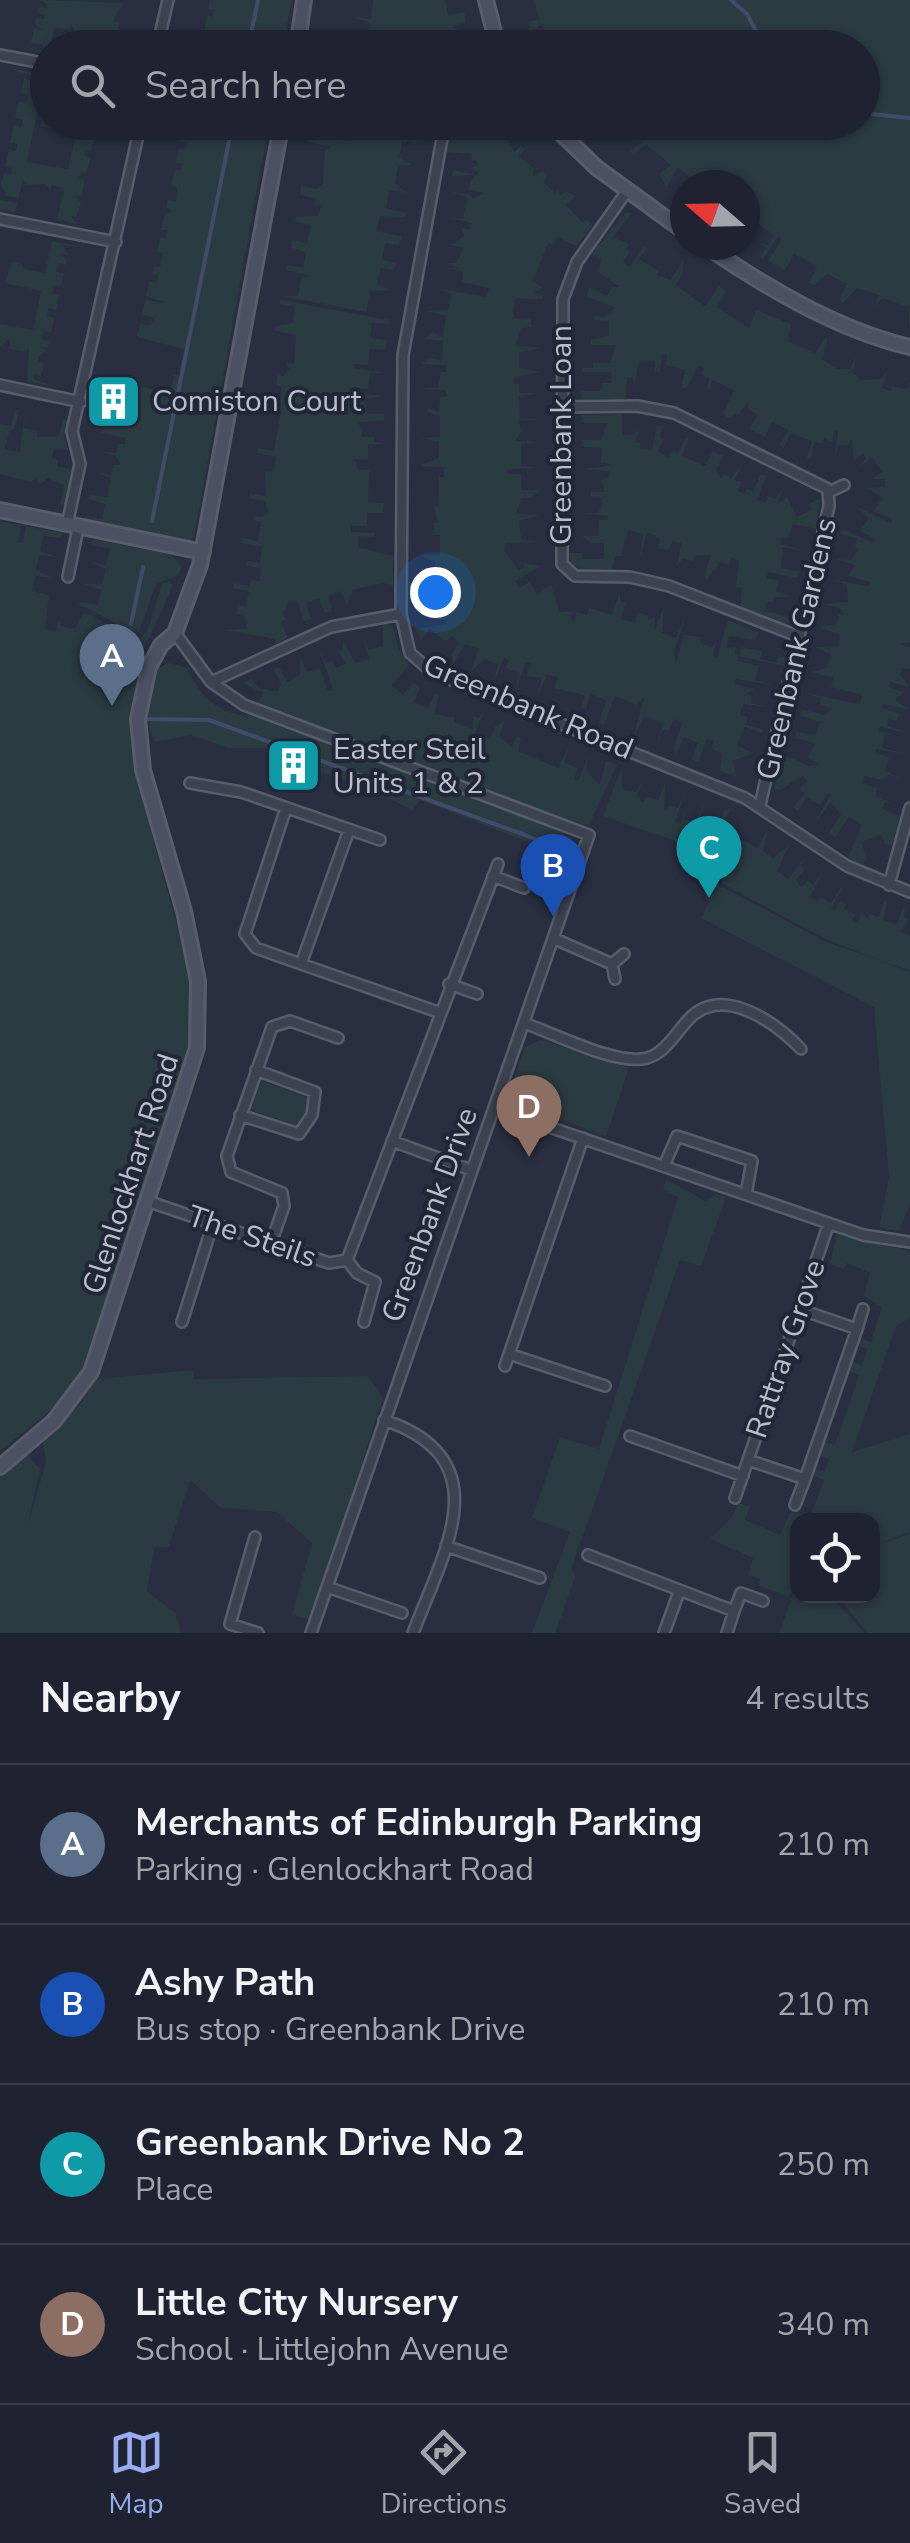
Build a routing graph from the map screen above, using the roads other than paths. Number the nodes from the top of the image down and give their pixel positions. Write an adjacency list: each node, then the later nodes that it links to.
1 (168, 0): 4 (street)
2 (304, 0): 5 (street)
3 (486, 0): 6 (street)
4 (162, 30)
5 (300, 30)
6 (494, 30)
7 (0, 55): 8 (street)
8 (30, 61)
9 (137, 140): 16 (street)
10 (279, 140): 26 (street)
11 (442, 140): 28 (street, Greenbank Road)
12 (569, 140): 13 (street)
13 (627, 191): 15 (street); 21 (street, Greenbank Loan)
14 (0, 219): 16 (street)
15 (670, 221)
16 (116, 242): 20 (street)
17 (730, 260): 18 (street)
18 (910, 347)
19 (0, 386): 20 (street)
20 (80, 402): 25 (street)
21 (560, 407): 23 (street, Greenbank Gardens); 30 (street, Greenbank Loan)
22 (844, 485): 23 (street, Greenbank Gardens)
23 (830, 492): 30 (street, Greenbank Gardens)
24 (0, 510): 25 (street)
25 (73, 526): 26 (street); 27 (street)
26 (203, 552): 29 (street)
27 (68, 577)
28 (401, 614): 31 (street); 33 (street, Greenbank Road)
29 (175, 633): 31 (street, Greenbank Drive); 62 (street, Glenlockhart Road)
30 (800, 637): 33 (street, Greenbank Gardens)
31 (211, 682): 43 (street, Greenbank Drive)
32 (190, 783): 34 (street)
33 (760, 805): 40 (street, Greenbank Road)
34 (286, 808): 36 (street); 45 (street)
35 (910, 808): 40 (street)
36 (349, 830): 37 (street); 45 (street)
37 (380, 840)
38 (498, 864): 39 (street, The Steils)
39 (493, 876): 41 (street); 48 (street, The Steils)
40 (890, 885): 42 (street, Greenbank Road)
41 (524, 888)
42 (910, 892)
43 (555, 939): 46 (street); 51 (street, Greenbank Drive)
44 (624, 954): 46 (street)
45 (301, 964): 50 (street)
46 (612, 964): 47 (street)
47 (615, 979)
48 (450, 984): 49 (street); 50 (street, The Steils)
49 (477, 994)
50 (438, 1012): 58 (street, The Steils)
51 (524, 1023): 53 (street); 55 (street, Greenbank Drive)
52 (338, 1038): 54 (street)
53 (802, 1049)
54 (256, 1070): 56 (street); 56 (street)
55 (494, 1108): 57 (street); 60 (street, Greenbank Drive)
56 (240, 1115): 66 (street)
57 (584, 1138): 59 (street); 73 (street)
58 (392, 1141): 60 (street); 67 (street, The Steils)
59 (664, 1166): 61 (street); 61 (street)
60 (471, 1170): 76 (street, Greenbank Drive)
61 (746, 1194): 64 (street)
62 (150, 1202): 63 (street, The Steils); 79 (street, Glenlockhart Road)
63 (213, 1223): 66 (street, The Steils); 70 (street)
64 (829, 1223): 65 (street); 68 (street, Rattray Grove)
65 (910, 1242)
66 (271, 1243): 67 (street, The Steils)
67 (347, 1260): 71 (street)
68 (799, 1309): 72 (street); 78 (street, Rattray Grove)
69 (863, 1309): 72 (street)
70 (182, 1322)
71 (364, 1322)
72 (857, 1329): 81 (street)
73 (509, 1354): 74 (street); 75 (street)
74 (505, 1366)
75 (605, 1386)
76 (384, 1420): 85 (street); 88 (street, Greenbank Drive)
77 (630, 1436): 80 (street, Rattray Grove)
78 (748, 1460): 80 (street, Rattray Grove); 81 (street)
79 (0, 1467)
80 (743, 1476): 82 (street, Rattray Grove)
81 (804, 1479): 83 (street)
82 (735, 1498)
83 (795, 1505)
84 (254, 1537): 93 (street)
85 (446, 1546): 87 (street); 95 (street)
86 (588, 1555): 89 (street)
87 (540, 1578)
88 (327, 1588): 92 (street); 94 (street, Greenbank Drive)
89 (679, 1592): 91 (street); 96 (street)
90 (763, 1601): 91 (street)
91 (734, 1611): 97 (street)
92 (402, 1613)
93 (258, 1633)
94 (311, 1633)
95 (413, 1633)
96 (664, 1633)
97 (726, 1633)

